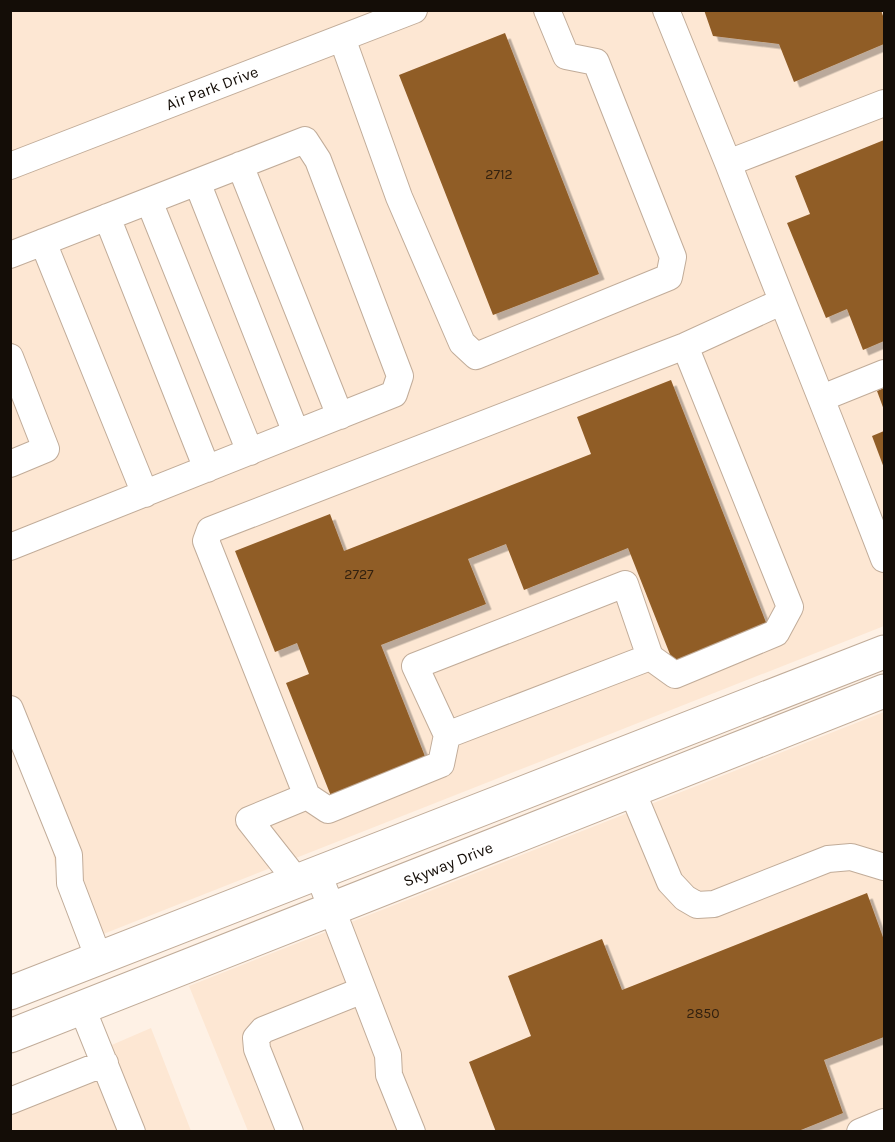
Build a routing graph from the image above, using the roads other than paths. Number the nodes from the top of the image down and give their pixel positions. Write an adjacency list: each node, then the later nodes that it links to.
1 (414, 10): 4 (street, Air Park Drive)
2 (547, 10): 4 (street)
3 (666, 10): 6 (street)
4 (342, 38): 8 (street, Air Park Drive)
5 (885, 104): 6 (street)
6 (728, 163): 14 (street)
7 (240, 165): 9 (street); 19 (street); 19 (street)
8 (10, 166)
9 (197, 182): 10 (street); 20 (street)
10 (149, 201): 11 (street); 21 (street)
11 (107, 217): 12 (street); 23 (street)
12 (43, 242): 13 (street); 24 (street)
13 (10, 255)
14 (781, 302): 15 (street); 18 (street)
15 (685, 346): 28 (street); 33 (street)
16 (10, 357): 22 (street)
17 (885, 373): 18 (street)
18 (822, 398): 26 (street)
19 (340, 416): 20 (street)
20 (296, 433): 21 (street)
21 (250, 452): 23 (street)
22 (10, 464)
23 (207, 469): 24 (street)
24 (145, 494): 25 (street)
25 (10, 547)
26 (885, 559)
27 (885, 652): 35 (main road)
28 (650, 657): 31 (street); 31 (street)
29 (885, 691): 32 (main road, Skyway Drive)
30 (10, 709): 37 (street)
31 (447, 735): 33 (street)
32 (632, 791): 34 (street); 36 (main road, Skyway Drive)
33 (307, 796): 35 (street)
34 (885, 867)
35 (308, 877): 36 (street); 37 (main road)
36 (333, 909): 38 (street); 40 (main road, Skyway Drive)
37 (99, 959): 39 (main road)
38 (363, 990): 46 (street); 47 (street)
39 (10, 993)
40 (82, 1008): 41 (main road, Skyway Drive); 42 (street)
41 (10, 1036)
42 (105, 1063): 43 (street); 45 (street)
43 (10, 1101)
44 (885, 1122): 48 (street)
45 (132, 1131)
46 (290, 1131)
47 (412, 1131)
48 (860, 1131)

